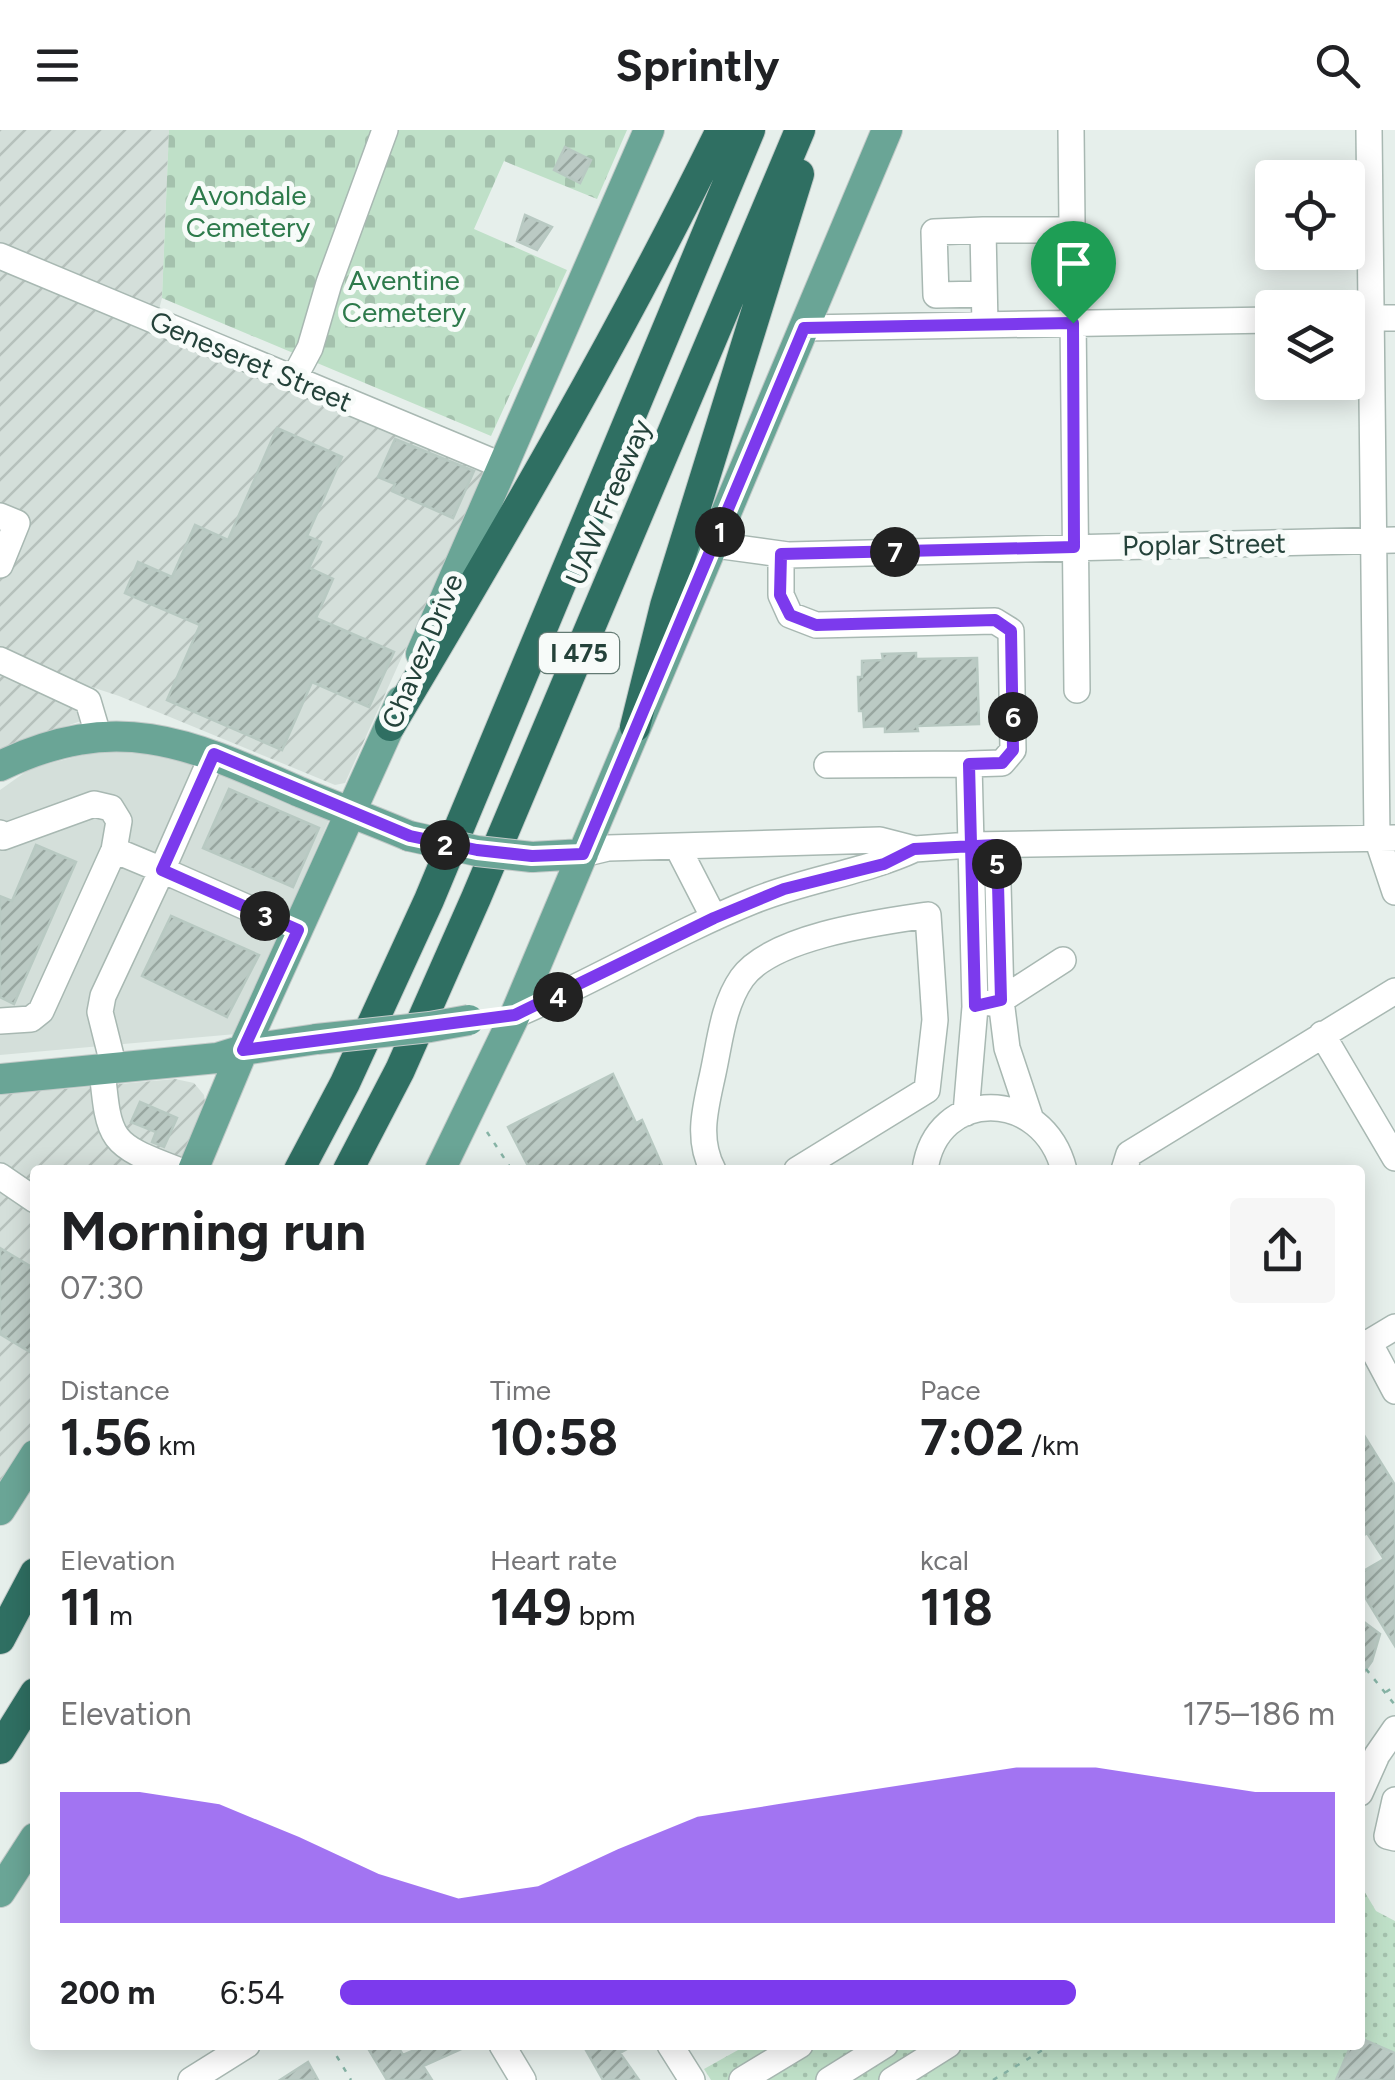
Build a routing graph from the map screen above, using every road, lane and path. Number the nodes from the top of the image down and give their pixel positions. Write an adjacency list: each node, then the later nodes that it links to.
1 (386, 130): 19 (street)
2 (649, 130): 20 (main road, Chavez Drive)
3 (721, 130): 30 (highway)
4 (750, 130): 67 (highway, UAW Freeway / I 475)
5 (800, 130): 68 (highway, UAW Freeway / I 475)
6 (811, 130): 31 (highway)
7 (887, 130): 18 (main road)
8 (1071, 130): 11 (street)
9 (1369, 130): 14 (street)
10 (983, 230): 11 (street); 13 (street); 13 (street)
11 (1071, 230): 16 (street)
12 (0, 256): 19 (street, Geneseret Street)
13 (984, 294): 17 (street)
14 (1371, 318): 22 (street)
15 (1255, 320): 16 (street)
16 (1073, 323): 17 (street); 24 (street)
17 (984, 325): 18 (street)
18 (804, 328): 23 (main road)
19 (294, 378): 20 (street, Geneseret Street)
20 (502, 466): 30 (main road, Chavez Drive)
21 (0, 516): 26 (street)
22 (1384, 541): 24 (street, Poplar Street); 27 (street)
23 (714, 545): 25 (street, Poplar Street); 31 (main road)
24 (1074, 547): 25 (street, Poplar Street); 29 (street)
25 (781, 554): 34 (street)
26 (0, 565)
27 (1385, 630): 38 (street)
28 (0, 660): 32 (street)
29 (1077, 690)
30 (390, 726): 37 (main road, Chavez Drive)
31 (636, 727): 45 (main road)
32 (99, 738): 33 (main road); 35 (main road)
33 (214, 754): 37 (main road); 46 (street)
34 (969, 764): 36 (street); 40 (street)
35 (0, 766)
36 (827, 766)
37 (351, 810): 45 (main road, bridge); 49 (main road, Chavez Drive)
38 (1386, 838): 41 (street); 47 (street)
39 (1, 842): 44 (street)
40 (970, 845): 41 (street); 43 (street); 53 (street)
41 (997, 845): 52 (street)
42 (678, 848): 43 (street); 45 (street); 48 (street)
43 (914, 849): 48 (street)
44 (114, 850): 46 (street); 55 (street)
45 (583, 854): 54 (main road)
46 (162, 870): 49 (street); 58 (street)
47 (1395, 892)
48 (714, 918): 54 (street)
49 (298, 930): 57 (main road, Chavez Drive)
50 (1062, 960): 52 (street)
51 (1395, 991): 56 (street)
52 (1001, 1000): 53 (street); 62 (street)
53 (975, 1006): 61 (street)
54 (515, 1015): 57 (main road, bridge); 69 (main road)
55 (0, 1021)
56 (1322, 1034): 64 (street); 75 (street)
57 (243, 1050): 58 (main road); 66 (main road, Chavez Drive)
58 (108, 1068): 59 (main road); 65 (street)
59 (0, 1079)
60 (927, 1090): 61 (street); 71 (street); 72 (street)
61 (966, 1113): 62 (street); 73 (street)
62 (1030, 1117): 74 (street)
63 (486, 1130): 70 (path)
64 (1395, 1158)
65 (165, 1165)
66 (195, 1165)
67 (302, 1165)
68 (351, 1165)
69 (442, 1165)
70 (509, 1165)
71 (710, 1165)
72 (806, 1165)
73 (926, 1165)
74 (1063, 1165)
75 (1119, 1165)
76 (0, 1176): 77 (street)
77 (30, 1197)
78 (1395, 1326): 79 (street)
79 (1365, 1345): 80 (street)
80 (1395, 1390)
81 (30, 1463): 82 (main road)
82 (0, 1510)
83 (30, 1582): 85 (highway)
84 (30, 1613): 86 (highway)
85 (0, 1639)
86 (0, 1660)
87 (1366, 1669): 89 (path)
88 (1395, 1686): 89 (path)
89 (1385, 1692): 91 (path)
90 (30, 1702): 94 (highway)
91 (1395, 1705)
92 (30, 1729): 95 (highway)
93 (1395, 1729): 96 (street)
94 (0, 1749)
95 (0, 1768)
96 (1365, 1781)
97 (1395, 1800): 98 (street)
98 (1395, 1838)
99 (30, 1846): 100 (main road)
100 (0, 1892)
101 (239, 2050): 110 (street)
102 (333, 2050): 111 (path)
103 (505, 2050): 112 (street)
104 (673, 2050): 113 (street)
105 (792, 2050): 109 (street)
106 (878, 2050): 114 (street)
107 (940, 2050): 115 (street)
108 (1043, 2050): 116 (path)
109 (744, 2079)
110 (191, 2080)
111 (351, 2080)
112 (524, 2080)
113 (692, 2080)
114 (829, 2080)
115 (892, 2080)
116 (992, 2080)

